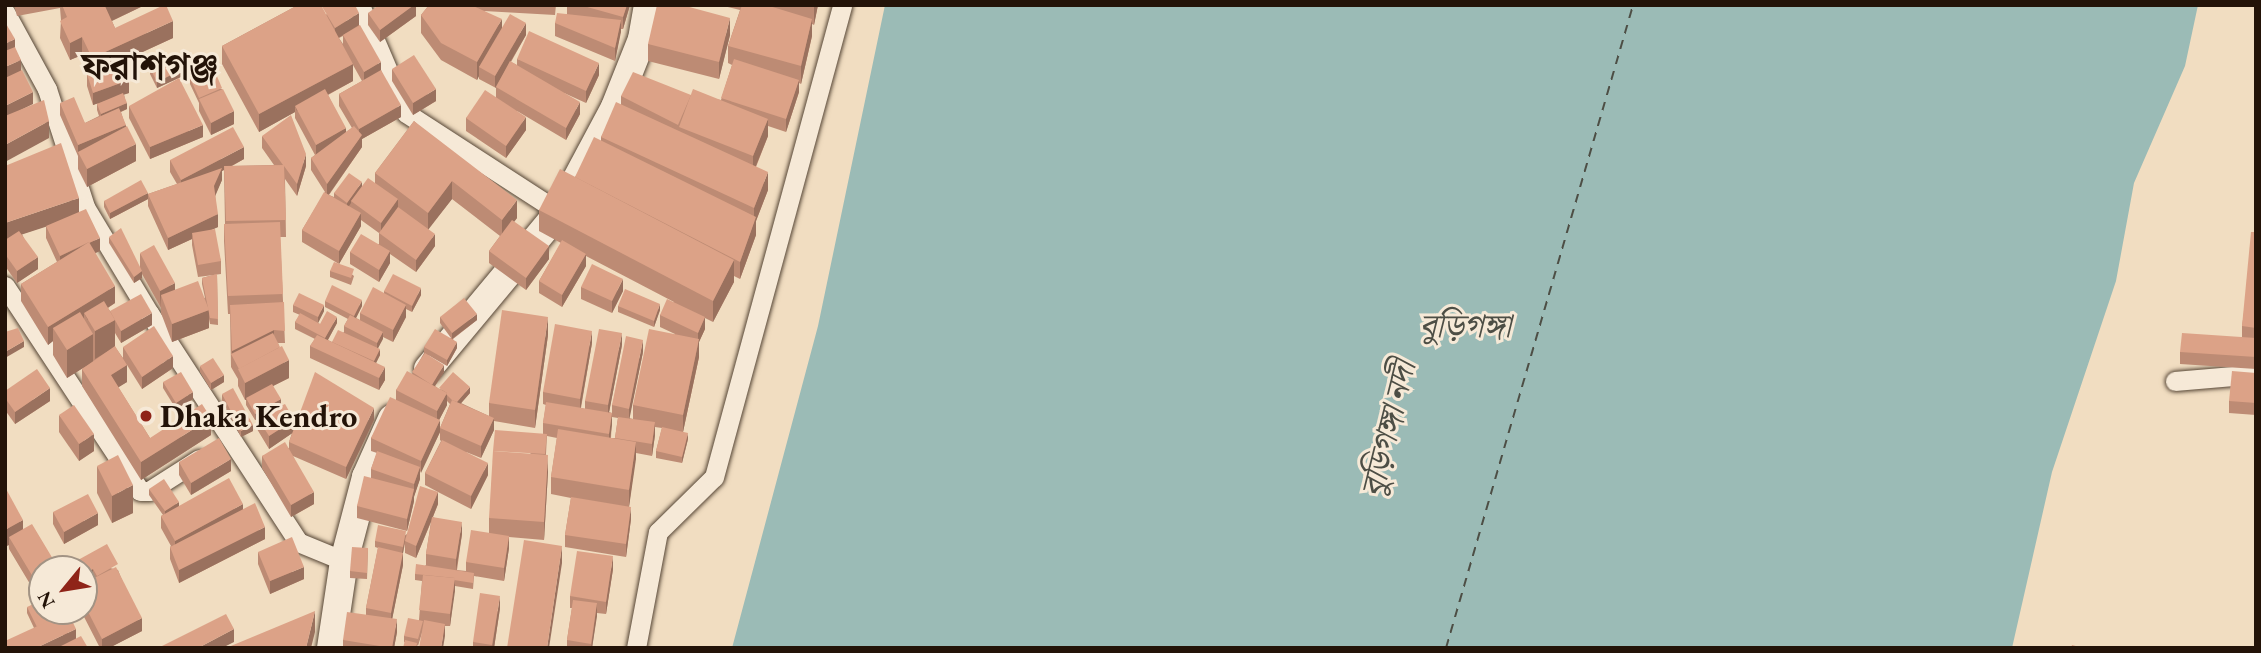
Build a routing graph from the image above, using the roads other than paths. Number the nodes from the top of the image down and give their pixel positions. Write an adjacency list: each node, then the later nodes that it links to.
1 (360, 5): 5 (street)
2 (648, 5): 5 (street)
3 (842, 5): 11 (street)
4 (5, 12): 9 (street)
5 (559, 212): 10 (street)
6 (5, 286): 9 (street)
7 (2256, 374): 8 (street)
8 (2175, 381)
9 (232, 438): 10 (street)
10 (344, 561): 12 (street)
11 (636, 647)
12 (331, 648)

